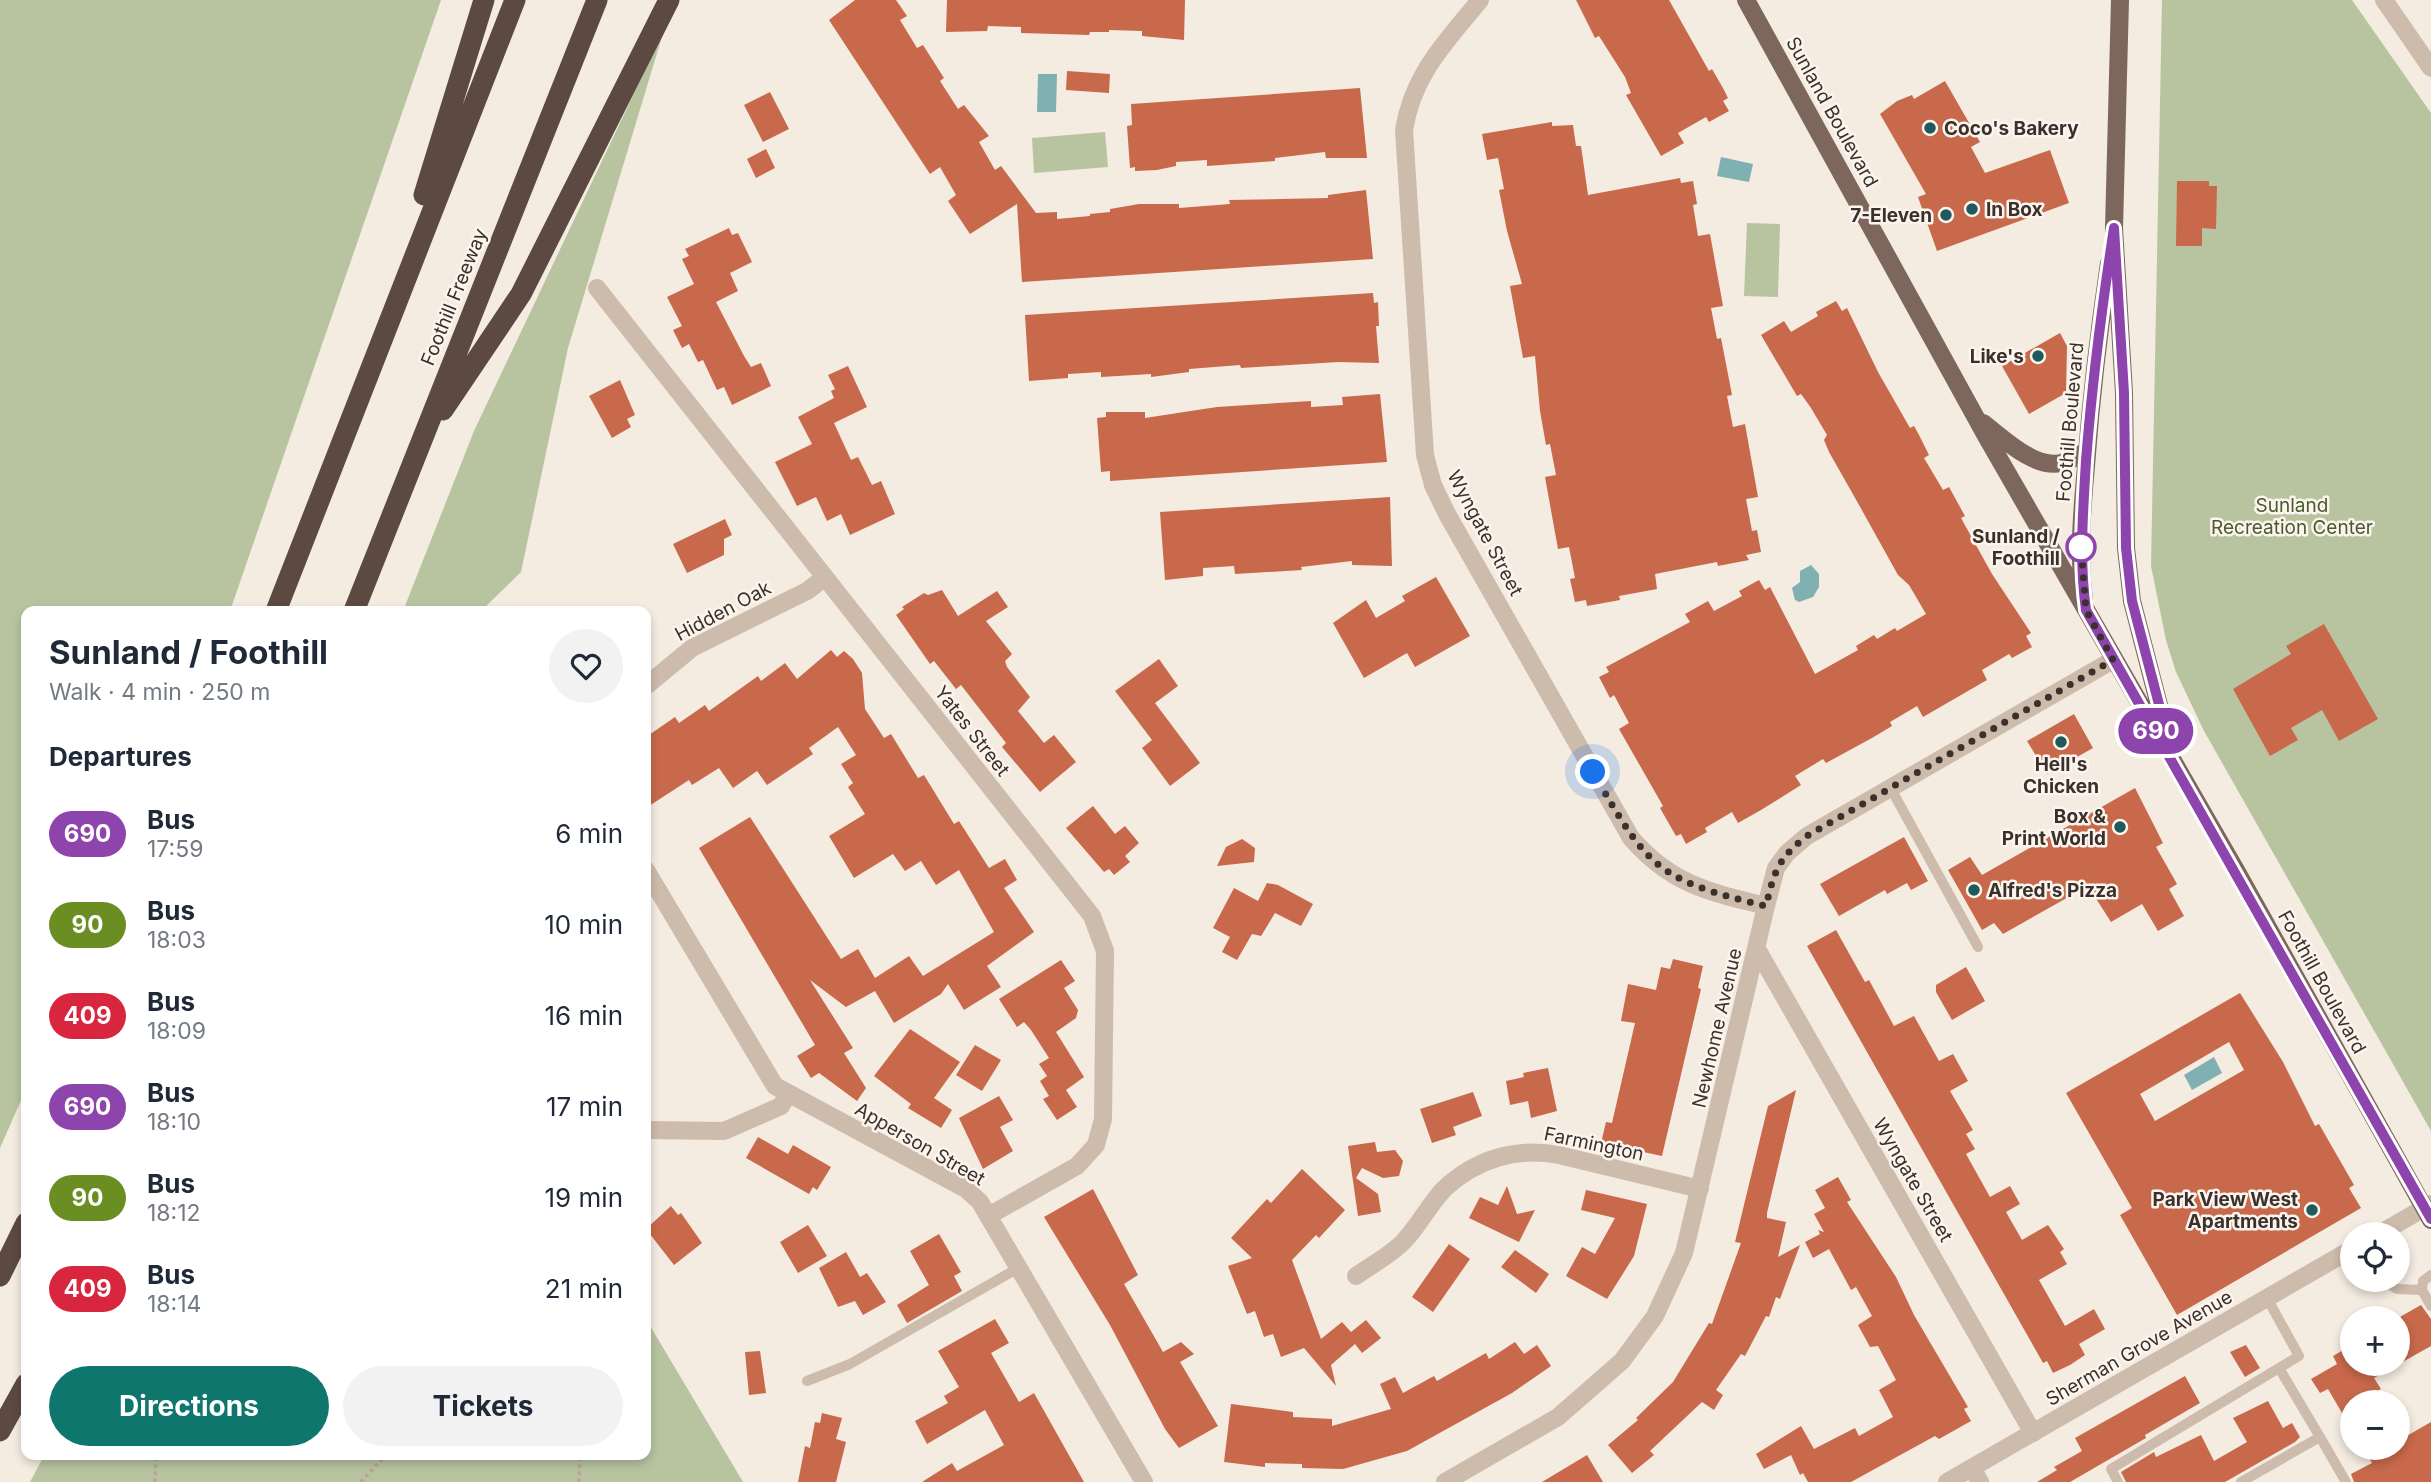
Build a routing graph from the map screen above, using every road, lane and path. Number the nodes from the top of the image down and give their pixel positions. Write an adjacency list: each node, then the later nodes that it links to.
1 (484, 0): 13 (highway)
2 (515, 0): 13 (highway)
3 (597, 0): 14 (highway, Foothill Freeway)
4 (669, 0): 14 (highway)
5 (1480, 0): 25 (street, Wyngate Street)
6 (1746, 0): 12 (main road, Sunland Boulevard)
7 (2120, 0): 10 (main road, Foothill Boulevard)
8 (2384, 0): 9 (street)
9 (2431, 68)
10 (2114, 228): 15 (main road, Foothill Boulevard); 22 (main road, Foothill Boulevard)
11 (597, 288): 16 (street, Yates Street)
12 (1975, 416): 15 (main road); 19 (main road, Sunland Boulevard)
13 (352, 417): 17 (highway)
14 (419, 447): 18 (highway, Foothill Freeway)
15 (2087, 451): 19 (main road, Foothill Boulevard)
16 (824, 578): 21 (street, Hidden Oak); 32 (street, Yates Street)
17 (278, 606)
18 (356, 606)
19 (2086, 610): 20 (main road, Foothill Boulevard)
20 (2113, 660): 22 (main road, Foothill Boulevard); 23 (street, Newhome Avenue)
21 (651, 682)
22 (2175, 765): 31 (main road, Foothill Boulevard)
23 (1890, 787): 25 (street, Newhome Avenue); 26 (lane)
24 (651, 878): 28 (street, Apperson Street)
25 (1766, 906): 27 (street, Newhome Avenue)
26 (1979, 947)
27 (1757, 949): 30 (street, Newhome Avenue); 48 (street, Wyngate Street)
28 (788, 1094): 29 (street); 32 (street, Apperson Street)
29 (651, 1130)
30 (1700, 1189): 39 (street, Farmington); 58 (street, Newhome Avenue)
31 (2429, 1210): 33 (street)
32 (990, 1215): 36 (street, Apperson Street)
33 (2404, 1222)
34 (21, 1233): 38 (highway)
35 (2340, 1257): 42 (street, Sherman Grove Avenue)
36 (1020, 1267): 45 (lane); 57 (street, Apperson Street)
37 (2431, 1275): 41 (lane)
38 (0, 1276)
39 (1356, 1276)
40 (2410, 1290): 41 (lane)
41 (2422, 1290): 43 (lane)
42 (2267, 1298): 44 (lane); 48 (street, Sherman Grove Avenue)
43 (2431, 1306)
44 (2279, 1368): 49 (lane); 60 (lane)
45 (807, 1381)
46 (21, 1393): 47 (highway)
47 (0, 1430)
48 (2033, 1433): 53 (street, Sherman Grove Avenue)
49 (2319, 1437): 61 (lane); 62 (lane)
50 (156, 1460): 54 (path)
51 (382, 1460): 55 (path)
52 (580, 1460): 56 (path)
53 (1976, 1475): 59 (street, Sherman Grove Avenue)
54 (155, 1482)
55 (361, 1482)
56 (579, 1482)
57 (1144, 1482)
58 (1446, 1482)
59 (1947, 1482)
60 (2118, 1482)
61 (2241, 1482)
62 (2346, 1482)

